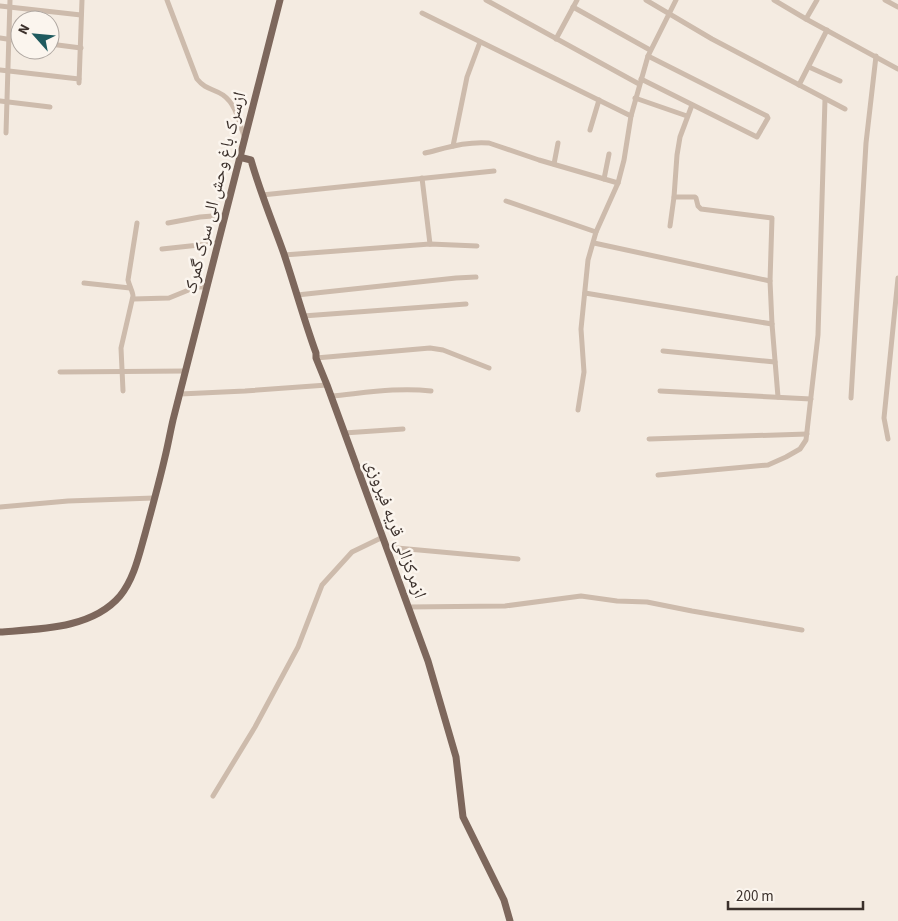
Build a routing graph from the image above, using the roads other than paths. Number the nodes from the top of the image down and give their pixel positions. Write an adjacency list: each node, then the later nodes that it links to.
1 (10, 0): 15 (street)
2 (82, 0): 18 (street)
3 (167, 0): 49 (street)
4 (280, 0): 49 (main road, ازسرک باغ وحش الی سرک گمرک)
5 (486, 0): 22 (street)
6 (577, 0): 13 (street)
7 (646, 0): 17 (street)
8 (676, 0): 17 (street)
9 (774, 0): 19 (street)
10 (817, 0): 19 (street)
11 (887, 1): 14 (street)
12 (0, 6): 15 (street)
13 (573, 7): 22 (street); 27 (street)
14 (898, 7)
15 (10, 8): 18 (street); 23 (street)
16 (422, 13): 24 (street)
17 (669, 13): 27 (street); 36 (street)
18 (81, 15): 26 (street)
19 (806, 19): 20 (street)
20 (827, 30): 29 (street); 30 (street)
21 (0, 38): 23 (street)
22 (556, 39): 35 (street)
23 (9, 40): 33 (street)
24 (480, 42): 40 (street); 51 (street)
25 (60, 45): 26 (street)
26 (80, 48): 33 (street)
27 (650, 50): 28 (street)
28 (648, 56): 35 (street); 42 (street)
29 (876, 56): 31 (street); 100 (street)
30 (809, 67): 34 (street); 36 (street)
31 (898, 68)
32 (0, 70): 33 (street)
33 (8, 71): 41 (street)
34 (840, 81)
35 (640, 82): 37 (street); 42 (street)
36 (799, 85): 38 (street)
37 (636, 98): 45 (street); 46 (street)
38 (826, 99): 44 (street); 101 (street)
39 (0, 100): 41 (street)
40 (599, 100): 45 (street); 47 (street)
41 (7, 102): 43 (street); 48 (street)
42 (692, 105): 46 (street)
43 (50, 107)
44 (845, 109)
45 (631, 116): 59 (street)
46 (687, 116): 61 (street)
47 (590, 130)
48 (6, 133)
49 (244, 136): 54 (main road, ازسرک باغ وحش الی سرک گمرک)
50 (558, 143): 55 (street)
51 (453, 146): 52 (street); 55 (street)
52 (425, 154)
53 (609, 154): 58 (street)
54 (239, 157): 60 (main road, ازمرکزالی قریه فیروزی); 63 (main road, ازسرک باغ وحش الی سرک گمرک)
55 (554, 164): 58 (street)
56 (494, 171): 57 (street)
57 (422, 178): 60 (street); 70 (street)
58 (604, 179): 59 (street)
59 (618, 183): 67 (street)
60 (262, 195): 73 (main road, ازمرکزالی قریه فیروزی)
61 (674, 197): 66 (street); 76 (street)
62 (506, 201): 67 (street)
63 (225, 215): 65 (street); 68 (main road, ازسرک باغ وحش الی سرک گمرک)
64 (136, 223): 78 (street)
65 (168, 223)
66 (670, 226)
67 (596, 232): 69 (street)
68 (218, 243): 72 (street); 79 (main road, ازسرک باغ وحش الی سرک گمرک)
69 (594, 243): 76 (street); 80 (street)
70 (430, 244): 71 (street); 73 (street)
71 (477, 246)
72 (162, 249)
73 (284, 255): 81 (main road, ازمرکزالی قریه فیروزی)
74 (476, 277): 81 (street)
75 (898, 278): 107 (street)
76 (770, 281): 85 (street)
77 (84, 283): 78 (street)
78 (130, 288): 82 (street)
79 (206, 288): 82 (street); 90 (main road, ازسرک باغ وحش الی سرک گمرک)
80 (585, 293): 85 (street); 102 (street)
81 (297, 295): 84 (main road, ازمرکزالی قریه فیروزی)
82 (133, 299): 91 (street)
83 (466, 304): 84 (street)
84 (302, 316): 87 (main road, ازمرکزالی قریه فیروزی)
85 (772, 324): 88 (street)
86 (663, 351): 88 (street)
87 (316, 358): 89 (street); 93 (main road, ازمرکزالی قریه فیروزی)
88 (775, 362): 99 (street)
89 (489, 368)
90 (186, 370): 91 (street); 97 (main road, ازسرک باغ وحش الی سرک گمرک)
91 (122, 371): 92 (street); 94 (street)
92 (60, 372)
93 (327, 385): 97 (street); 98 (main road, ازمرکزالی قریه فیروزی)
94 (123, 391)
95 (431, 391): 98 (street)
96 (660, 391): 99 (street)
97 (180, 394): 109 (main road, ازسرک باغ وحش الی سرک گمرک)
98 (331, 396): 104 (main road, ازمرکزالی قریه فیروزی)
99 (778, 397): 101 (street)
100 (851, 398)
101 (811, 399): 105 (street)
102 (578, 410)
103 (403, 429): 104 (street)
104 (344, 433): 111 (main road, ازمرکزالی قریه فیروزی)
105 (807, 434): 106 (street); 108 (street)
106 (649, 439)
107 (888, 439)
108 (658, 474)
109 (154, 498): 110 (street); 116 (main road, ازسرک باغ وحش الی سرک گمرک)
110 (0, 506)
111 (383, 537): 112 (main road, ازمرکزالی قریه فیروزی); 117 (street)
112 (386, 548): 113 (street); 114 (main road, ازمرکزالی قریه فیروزی)
113 (518, 559)
114 (408, 607): 115 (street); 118 (main road, ازمرکزالی قریه فیروزی)
115 (802, 630)
116 (0, 632)
117 (213, 796)
118 (510, 921)

